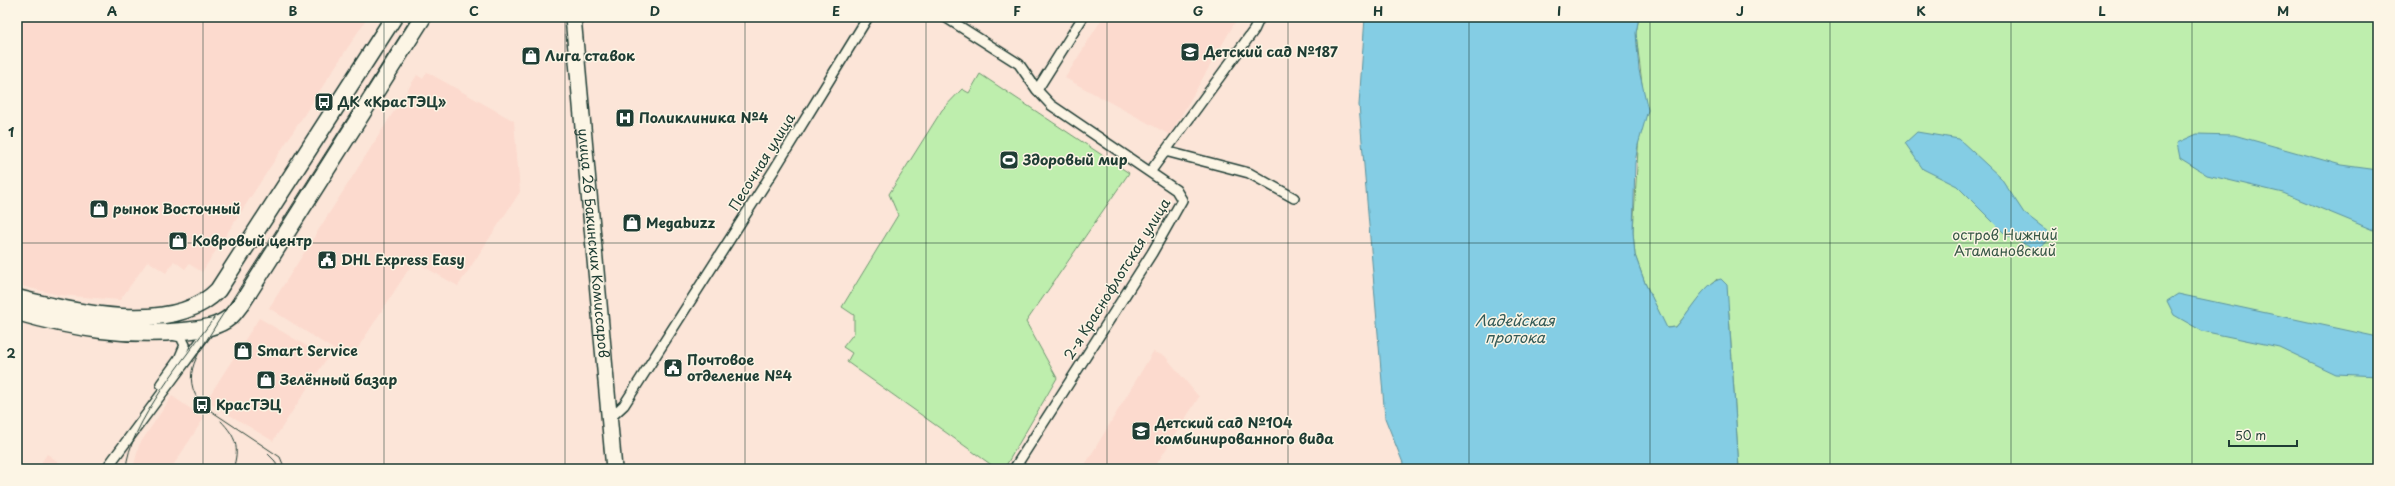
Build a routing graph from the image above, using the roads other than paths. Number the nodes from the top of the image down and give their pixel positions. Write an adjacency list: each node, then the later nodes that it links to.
1 (394, 17): 12 (highway)
2 (423, 17): 14 (highway)
3 (573, 17): 16 (main road, улица 26 Бакинских Комиссаров)
4 (868, 17): 16 (street, Песочная улица)
5 (945, 17): 8 (street, 2-я Краснофлотская улица)
6 (1082, 17): 8 (street)
7 (1260, 17): 9 (street)
8 (1037, 90): 10 (street, 2-я Краснофлотская улица)
9 (1166, 150): 10 (street); 11 (street)
10 (1150, 172): 20 (street, 2-я Краснофлотская улица)
11 (1294, 198)
12 (17, 298)
13 (17, 312): 15 (highway)
14 (213, 322): 15 (highway); 17 (street)
15 (161, 333): 17 (street)
16 (609, 419): 19 (main road, улица 26 Бакинских Комиссаров)
17 (116, 453): 18 (street)
18 (106, 469)
19 (614, 469)
20 (1014, 469)

